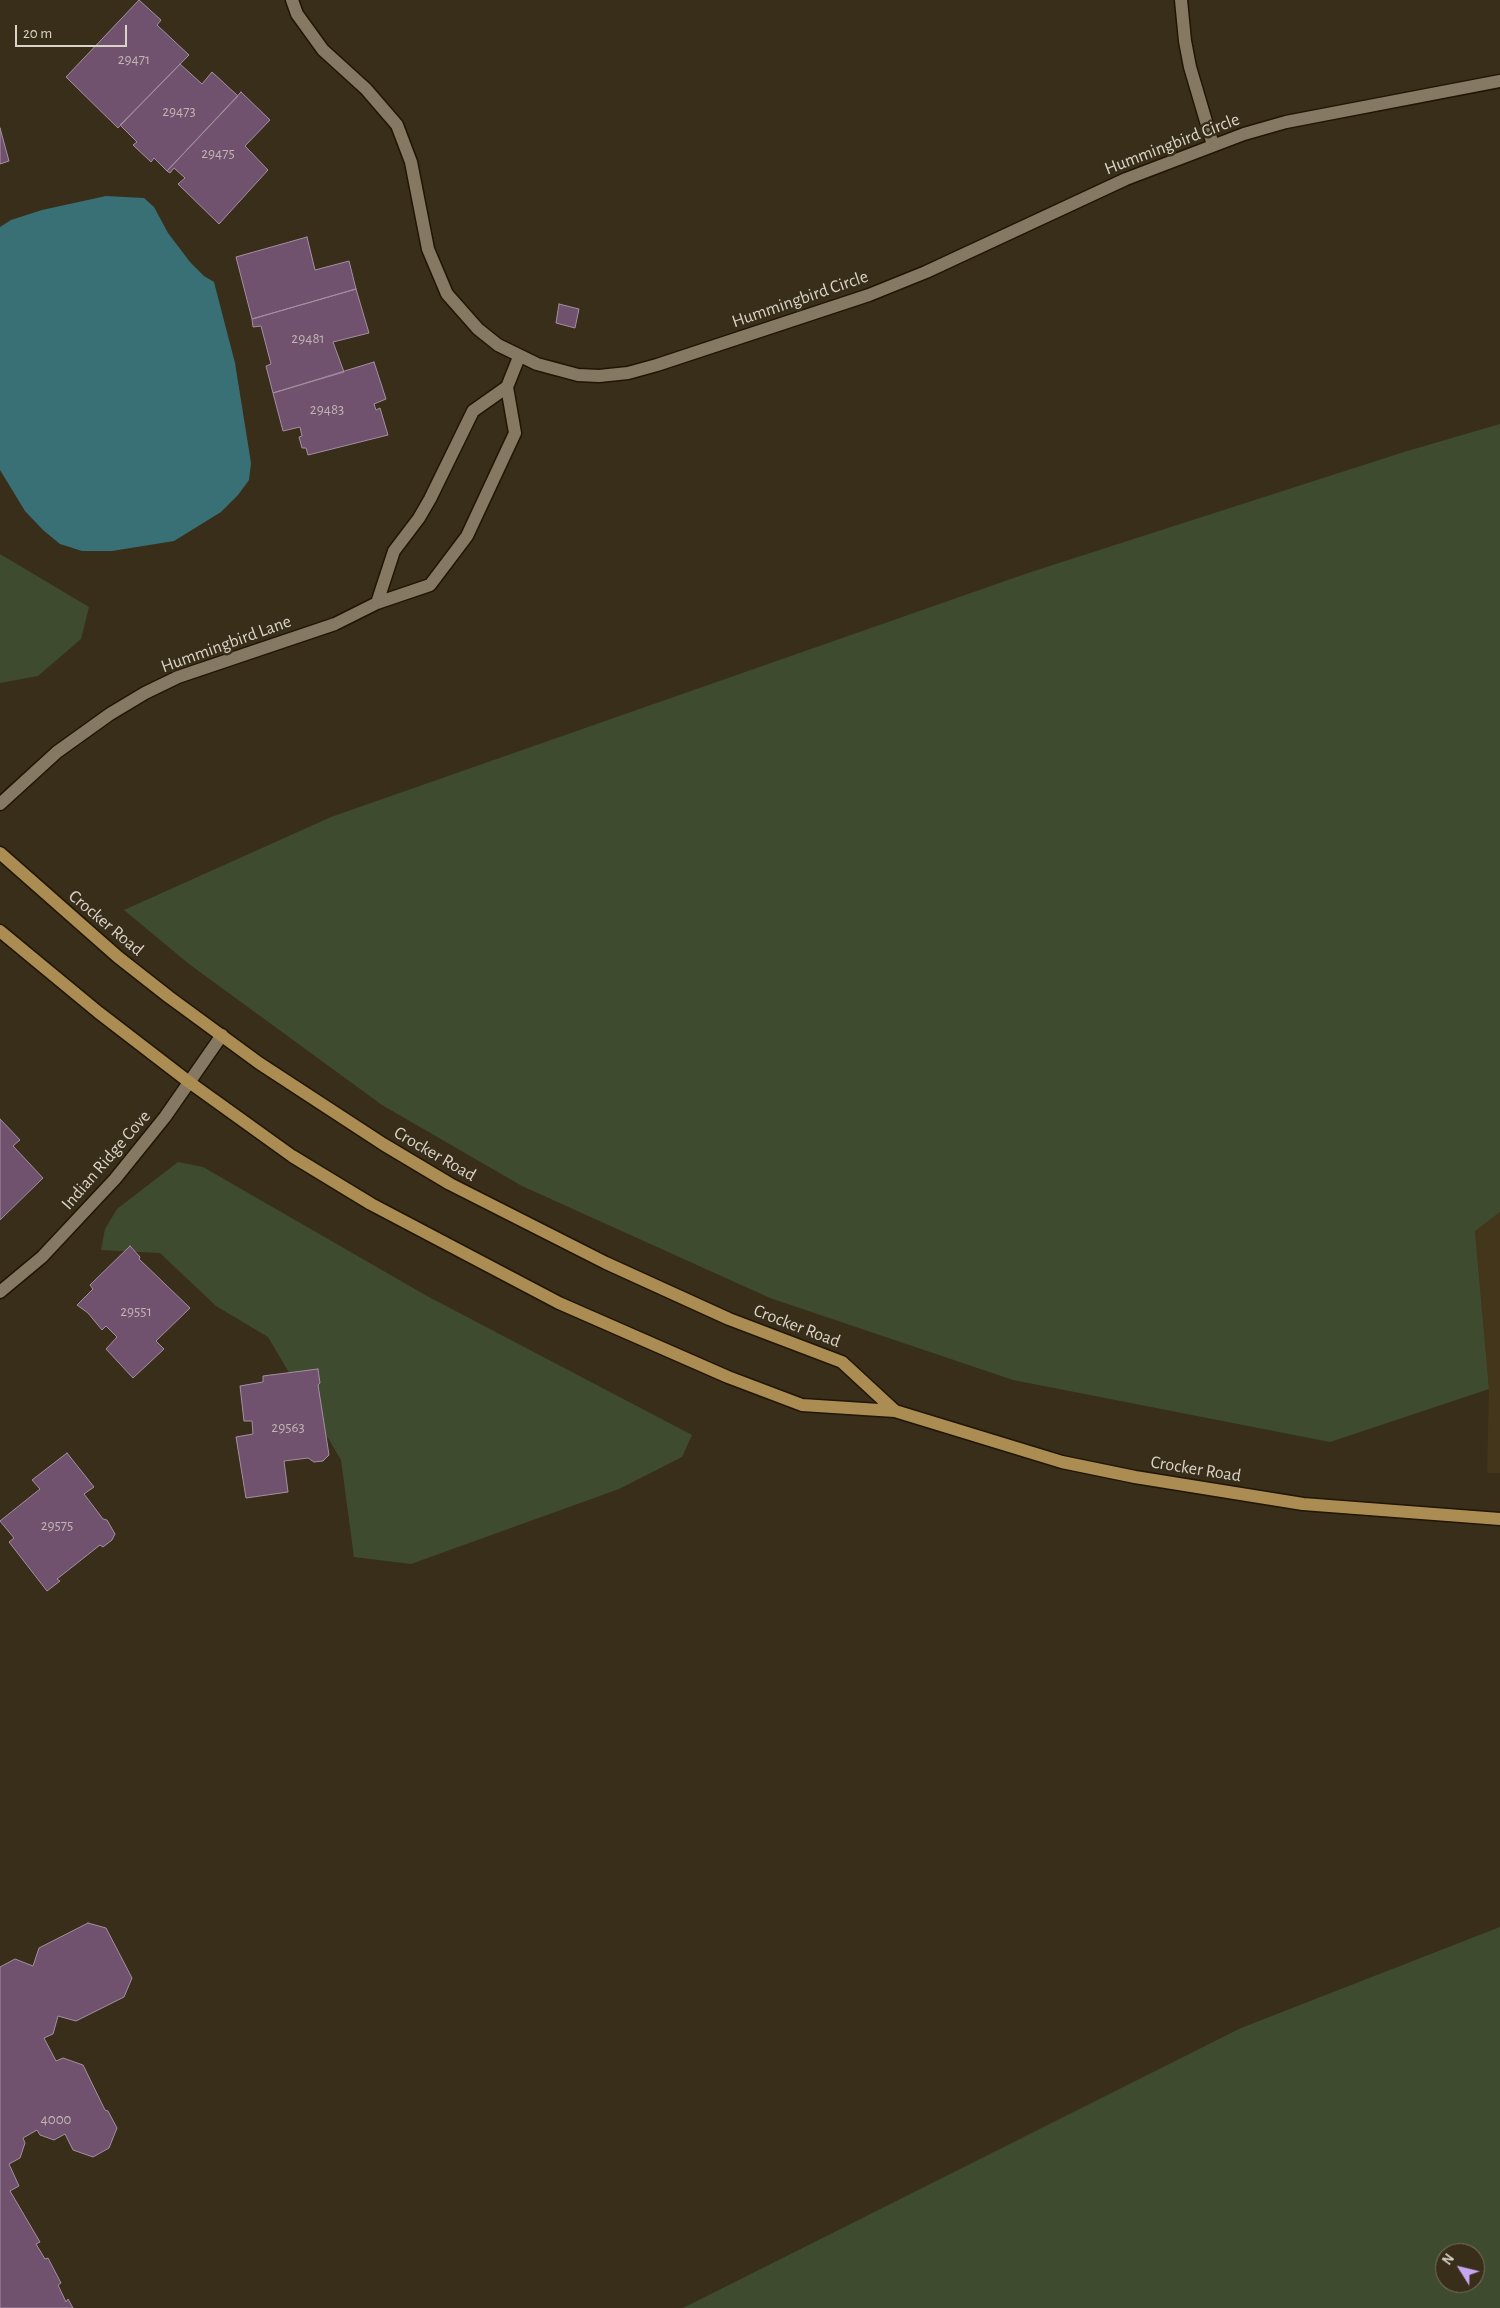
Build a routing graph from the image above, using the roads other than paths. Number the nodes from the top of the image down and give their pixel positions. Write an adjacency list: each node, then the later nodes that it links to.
1 (292, 0): 5 (street, Hummingbird Circle)
2 (1181, 0): 4 (street)
3 (1500, 81): 4 (street, Hummingbird Circle)
4 (1213, 145): 5 (street, Hummingbird Circle)
5 (519, 356): 6 (street)
6 (507, 388): 7 (street); 7 (street, Hummingbird Lane)
7 (377, 603): 8 (street, Hummingbird Lane)
8 (0, 804)
9 (0, 854): 11 (main road, Crocker Road)
10 (0, 931): 12 (main road, Crocker Road)
11 (222, 1035): 12 (street, Indian Ridge Cove); 14 (main road, Crocker Road)
12 (189, 1082): 13 (street, Indian Ridge Cove); 14 (main road, Crocker Road)
13 (0, 1292)
14 (895, 1410): 15 (main road, Crocker Road)
15 (1500, 1519)

